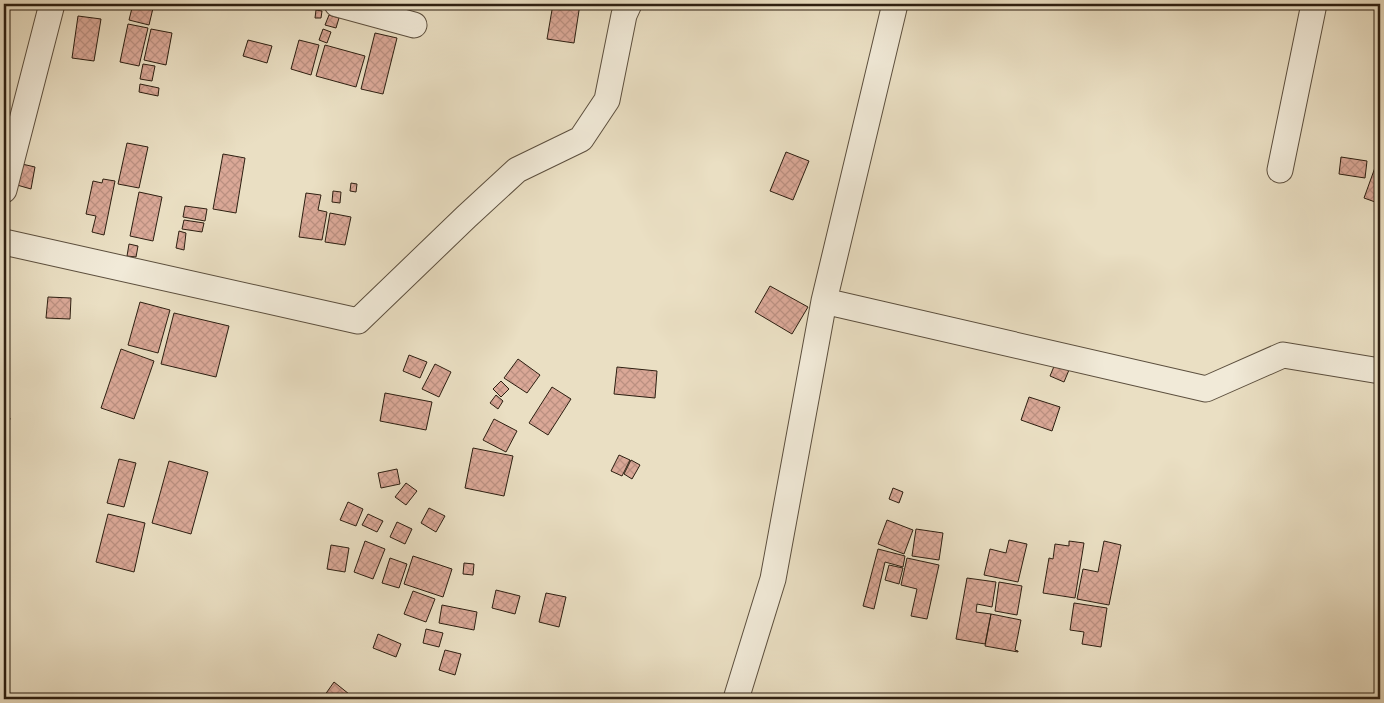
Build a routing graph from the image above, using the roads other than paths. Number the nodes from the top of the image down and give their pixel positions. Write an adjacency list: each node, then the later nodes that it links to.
1 (52, 4): 8 (street)
2 (337, 4): 6 (street)
3 (629, 4): 9 (street)
4 (895, 4): 10 (street)
5 (1314, 4): 7 (street)
6 (414, 25)
7 (1280, 170)
8 (4, 190)
9 (4, 242)
10 (824, 301): 11 (street); 12 (street)
11 (1380, 372)
12 (736, 699)

